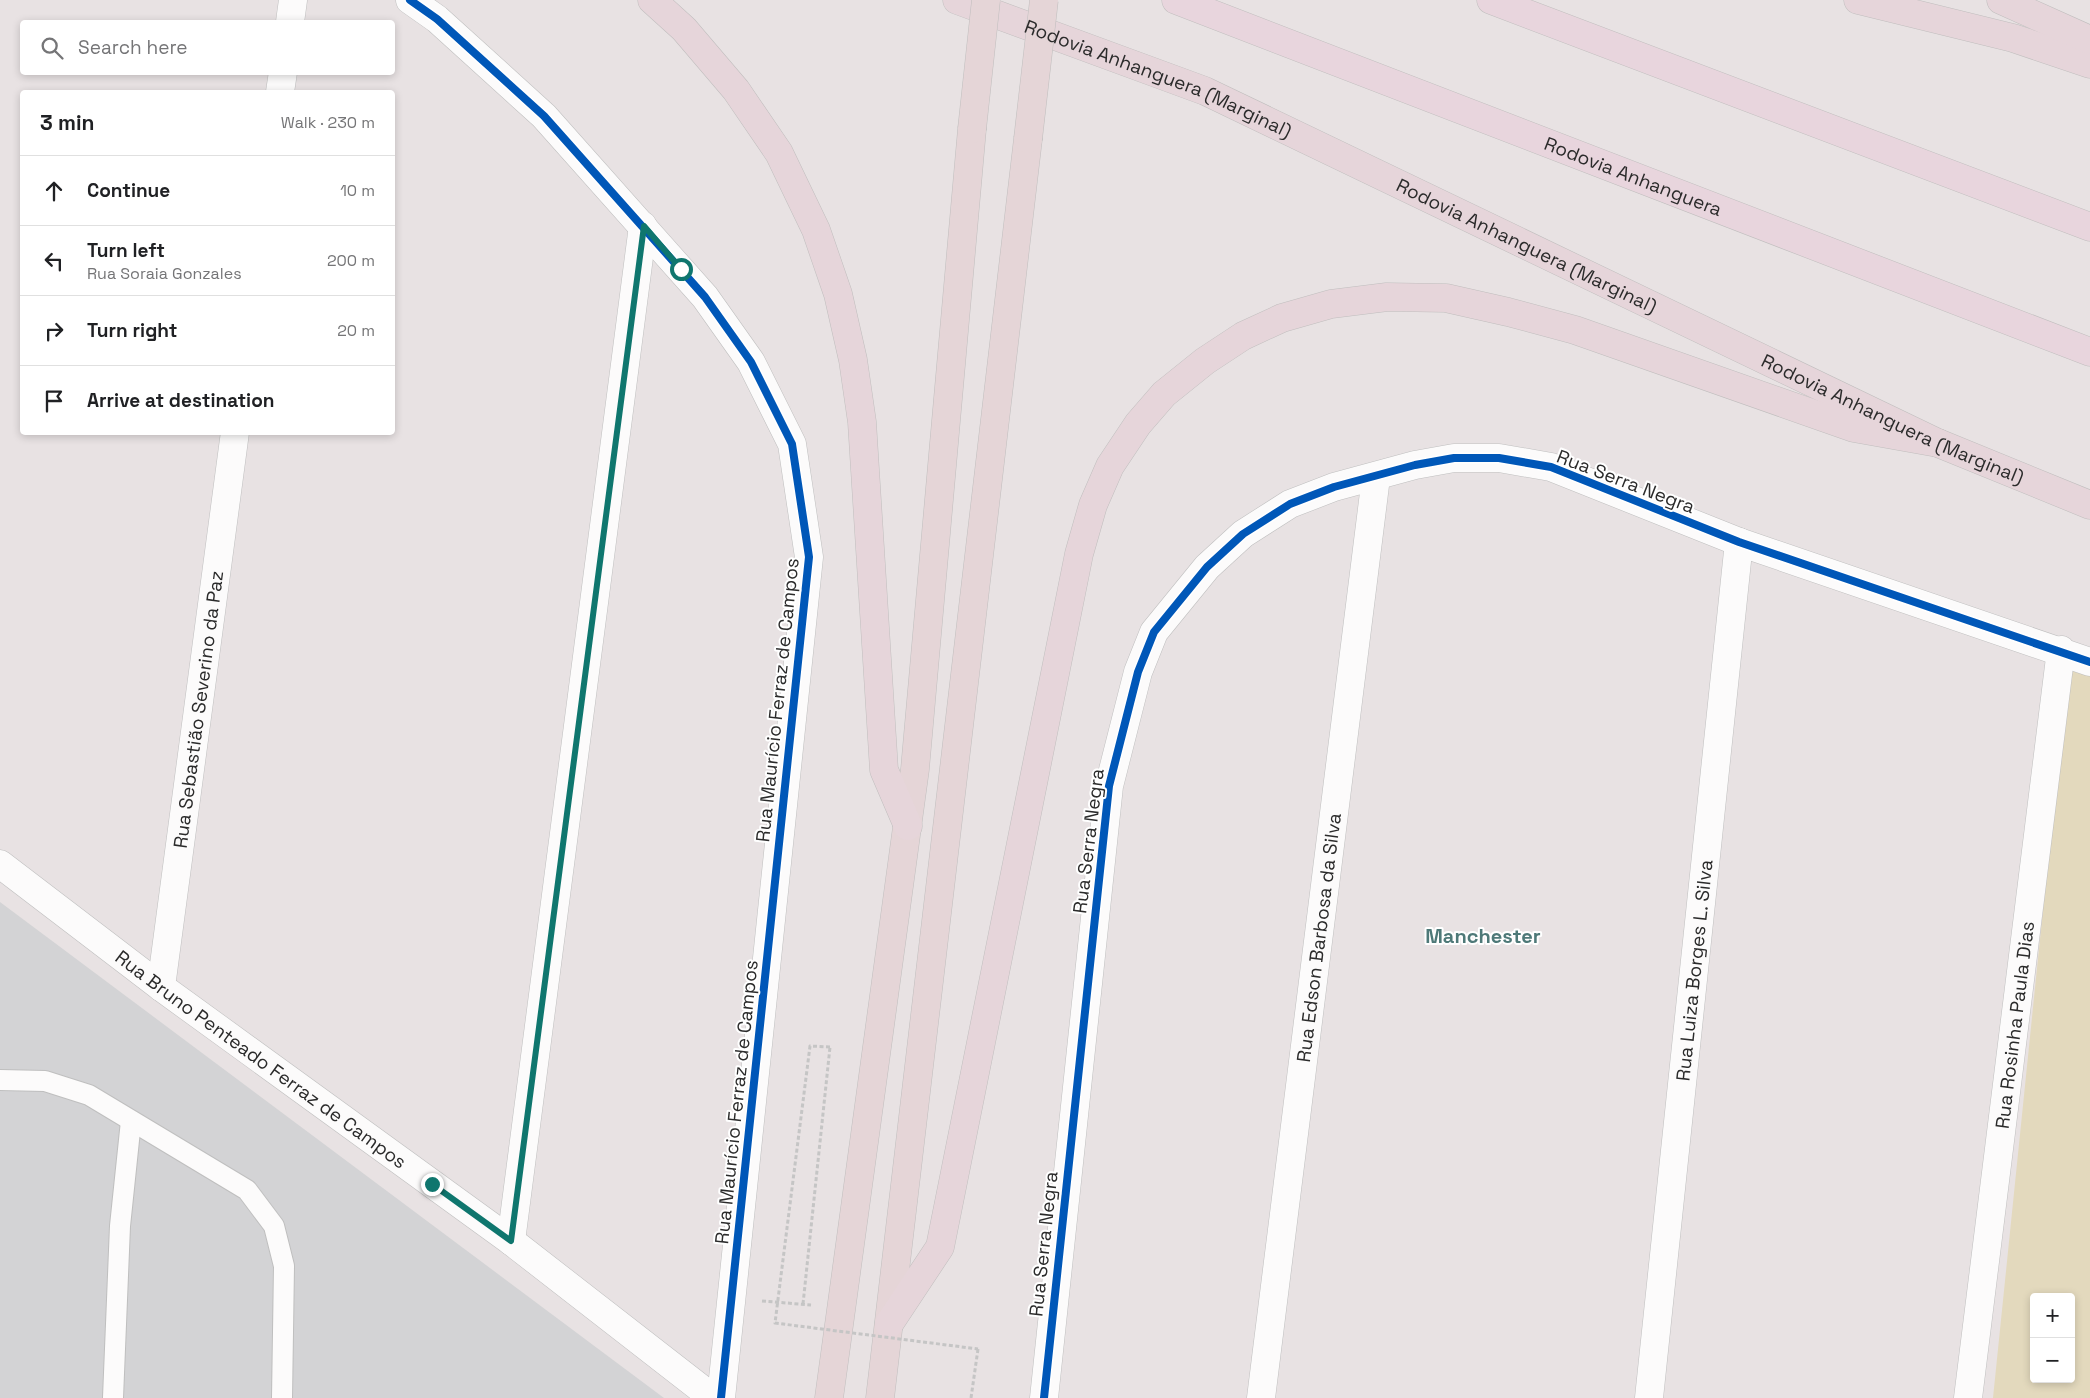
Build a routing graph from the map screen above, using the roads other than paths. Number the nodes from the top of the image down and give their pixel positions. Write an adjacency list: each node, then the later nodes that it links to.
1 (293, 0): 11 (street)
2 (410, 0): 16 (street, Rua Maurício Ferraz de Campos)
3 (652, 0): 26 (highway)
4 (958, 0): 20 (highway, Rodovia Anhanguera (Marginal))
5 (986, 0): 26 (main road, bridge)
6 (1044, 0): 32 (main road, bridge)
7 (1176, 0): 18 (highway, Rodovia Anhanguera)
8 (1491, 0): 17 (highway)
9 (1858, 0): 13 (highway)
10 (2001, 0): 12 (highway)
11 (290, 20)
12 (2090, 40)
13 (2090, 64)
14 (283, 75): 15 (street)
15 (280, 90)
16 (644, 226): 31 (street); 36 (street, Rua Maurício Ferraz de Campos)
17 (2090, 226)
18 (2090, 352)
19 (235, 435): 28 (street, Rua Sebastião Severino da Paz)
20 (1938, 443): 22 (highway, Rodovia Anhanguera (Marginal)); 32 (highway)
21 (1376, 477): 23 (street, Rua Serra Negra); 39 (street, Rua Serra Negra); 40 (street, Rua Edson Barbosa da Silva)
22 (2090, 505)
23 (1739, 542): 24 (street, Rua Serra Negra); 41 (street, Rua Luiza Borges L. Silva)
24 (2061, 650): 25 (street, Rua Serra Negra); 42 (street, Rua Rosinha Paula Dias)
25 (2090, 662)
26 (908, 826): 37 (main road)
27 (0, 864): 28 (street, Rua Bruno Penteado Ferraz de Campos)
28 (161, 987): 31 (street, Rua Bruno Penteado Ferraz de Campos)
29 (0, 1080): 30 (lane)
30 (131, 1121): 33 (lane); 34 (lane)
31 (511, 1241): 35 (street, Rua Bruno Penteado Ferraz de Campos)
32 (889, 1324): 38 (main road)
33 (113, 1398)
34 (282, 1398)
35 (713, 1398)
36 (721, 1398)
37 (829, 1398)
38 (880, 1398)
39 (1044, 1398)
40 (1261, 1398)
41 (1649, 1398)
42 (1968, 1398)

